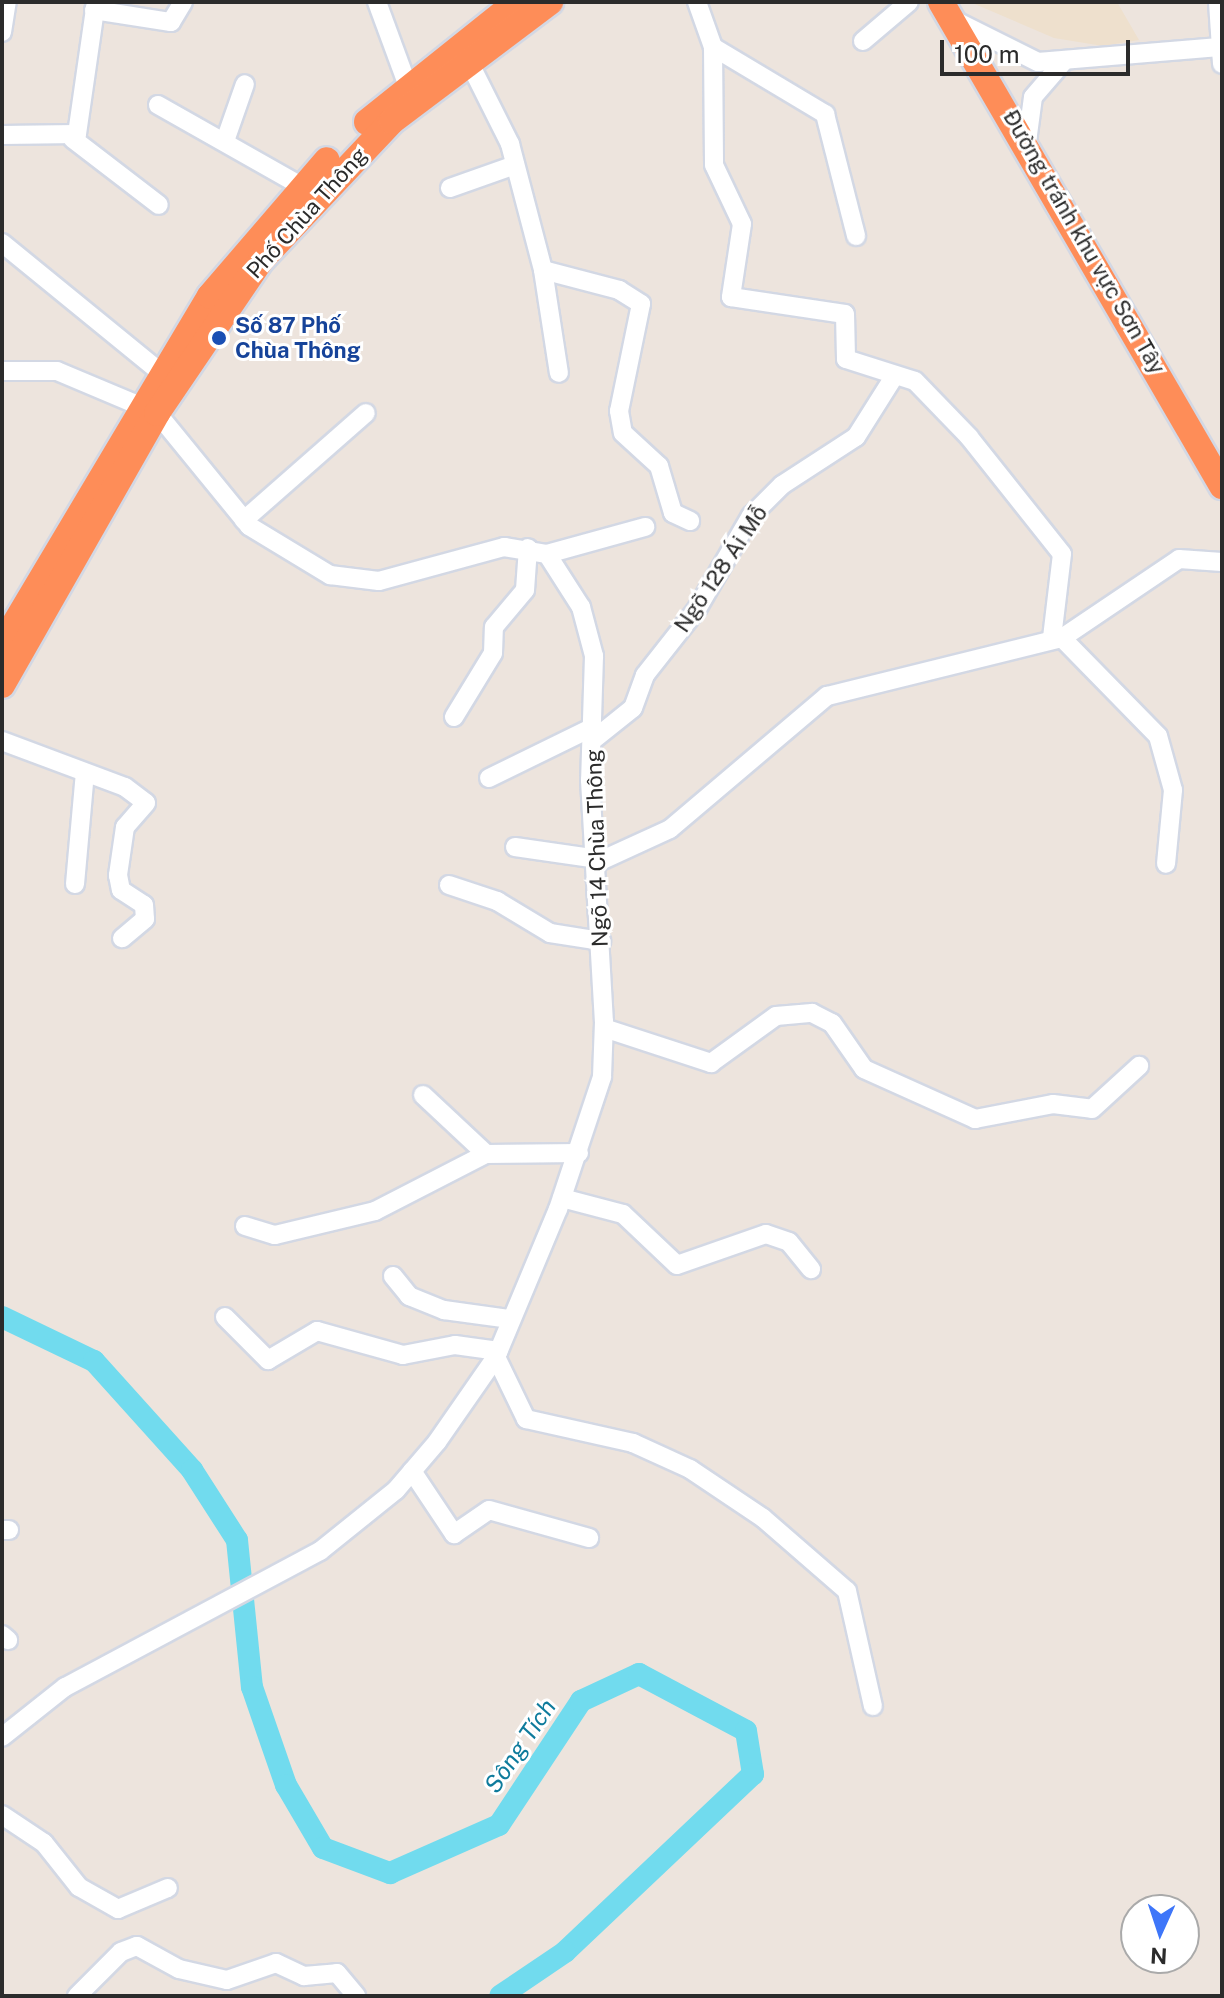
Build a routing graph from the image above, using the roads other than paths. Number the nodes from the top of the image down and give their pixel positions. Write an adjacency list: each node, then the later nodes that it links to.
1 (7, 2): 11 (street)
2 (183, 2): 9 (street)
3 (377, 2): 18 (street)
4 (517, 2): 18 (highway, Phố Chùa Thông)
5 (550, 2): 16 (highway, Phố Chùa Thông)
6 (697, 2): 13 (street)
7 (909, 2): 12 (street)
8 (1218, 2): 14 (street)
9 (95, 6): 21 (street)
10 (948, 11): 15 (street); 23 (highway, Đường tránh khu vực Sơn Tây)
11 (2, 32)
12 (863, 41)
13 (713, 47): 28 (street); 35 (street)
14 (1221, 53): 15 (street)
15 (1064, 61): 23 (street)
16 (469, 62): 18 (highway, Phố Chùa Thông); 24 (street)
17 (245, 84): 22 (street)
18 (411, 94): 25 (highway, Phố Chùa Thông); 30 (highway, Phố Chùa Thông)
19 (158, 105): 22 (street)
20 (2, 135): 21 (street)
21 (73, 139): 27 (street)
22 (225, 141): 25 (street)
23 (1027, 142): 38 (highway, Đường tránh khu vực Sơn Tây)
24 (515, 165): 26 (street); 31 (street)
25 (301, 186): 30 (highway, Phố Chùa Thông)
26 (450, 188)
27 (159, 205)
28 (856, 236)
29 (4, 248): 33 (street)
30 (254, 253): 33 (highway, Phố Chùa Thông); 36 (highway, Phố Chùa Thông)
31 (543, 270): 34 (street); 40 (street)
32 (2, 371): 36 (street)
33 (160, 372): 36 (highway, Phố Chùa Thông)
34 (559, 373)
35 (895, 375): 45 (street); 49 (street, Ngõ 128 Ái Mỗ)
36 (149, 408): 39 (street); 46 (highway, Phố Chùa Thông); 47 (highway, Phố Chùa Thông)
37 (366, 413): 39 (street)
38 (1222, 486)
39 (244, 520): 42 (street)
40 (690, 521)
41 (645, 527): 43 (street)
42 (528, 548): 43 (street); 48 (street)
43 (547, 554): 49 (street, Ngõ 14 Chùa Thông)
44 (1222, 562): 45 (street)
45 (1057, 638): 54 (street); 55 (street)
46 (2, 645)
47 (2, 685)
48 (454, 717)
49 (593, 734): 52 (street, Ngõ 128 Ái Mỗ); 54 (street, Ngõ 14 Chùa Thông)
50 (2, 741): 51 (street)
51 (85, 773): 56 (street); 58 (street)
52 (489, 778)
53 (515, 847): 54 (street)
54 (598, 860): 59 (street, Ngõ 14 Chùa Thông)
55 (1166, 864)
56 (75, 884)
57 (449, 885): 59 (street)
58 (122, 938)
59 (601, 941): 60 (street, Ngõ 14 Chùa Thông)
60 (604, 1028): 61 (street); 63 (street, Ngõ 14 Chùa Thông)
61 (1139, 1066)
62 (423, 1095): 64 (street)
63 (579, 1153): 64 (street); 65 (street, Ngõ 14 Chùa Thông)
64 (486, 1154): 66 (street)
65 (562, 1198): 67 (street); 70 (street, Ngõ 14 Chùa Thông)
66 (245, 1226)
67 (811, 1269)
68 (393, 1276): 70 (street)
69 (225, 1317): 71 (street)
70 (510, 1319): 71 (street, Ngõ 14 Chùa Thông)
71 (498, 1354): 72 (street, Ngõ 14 Chùa Thông); 74 (street)
72 (412, 1471): 73 (street); 75 (street, Ngõ 14 Chùa Thông)
73 (589, 1538)
74 (873, 1706)
75 (2, 1737)
76 (2, 1815): 77 (street)
77 (168, 1888)
78 (77, 1996): 79 (street)
79 (356, 1996)

